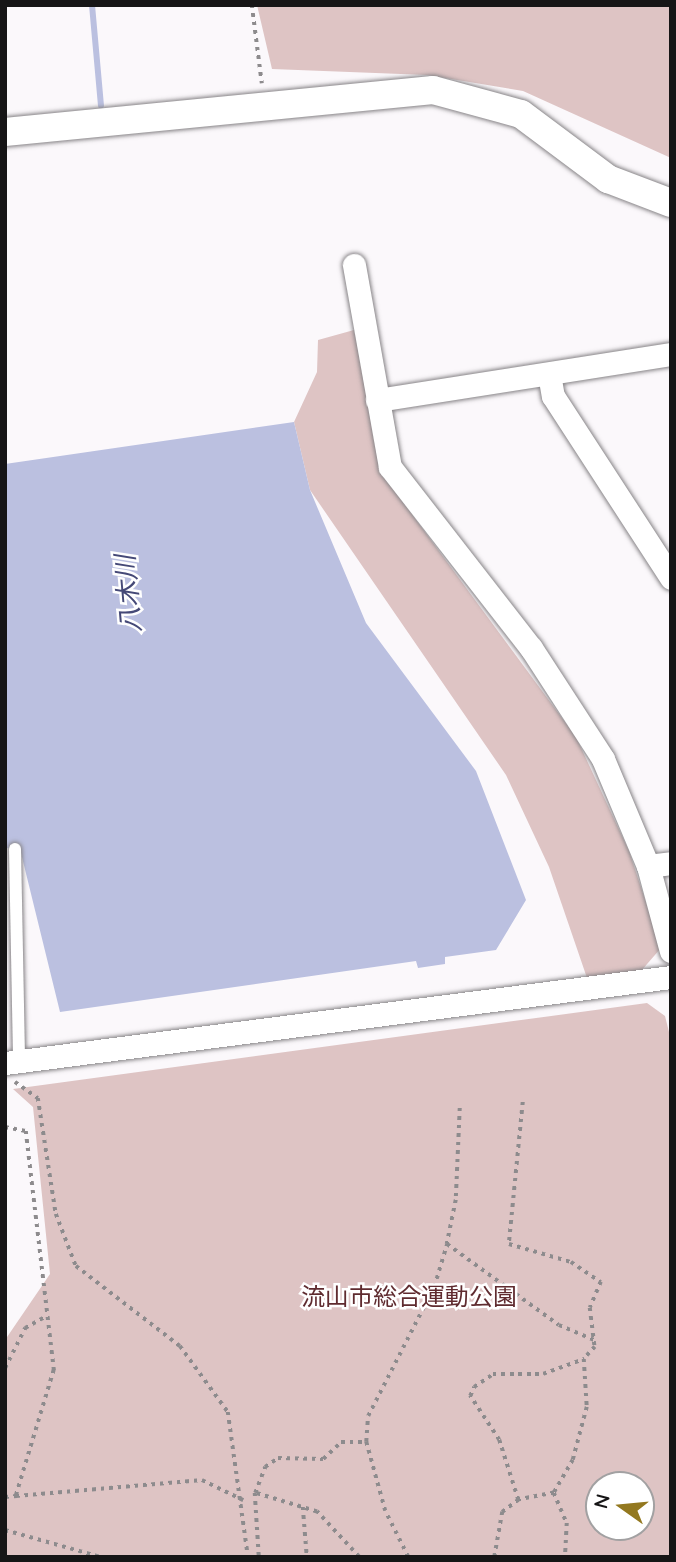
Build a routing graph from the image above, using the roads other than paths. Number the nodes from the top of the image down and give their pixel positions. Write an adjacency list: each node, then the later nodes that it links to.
1 (5, 132): 2 (street)
2 (671, 203)
3 (354, 265): 6 (street)
4 (671, 354): 5 (street)
5 (549, 374): 6 (street); 7 (street)
6 (377, 400): 9 (street)
7 (671, 578)
8 (15, 849): 12 (lane)
9 (660, 864): 10 (street)
10 (671, 951)
11 (671, 977): 12 (street)
12 (10, 1067)

